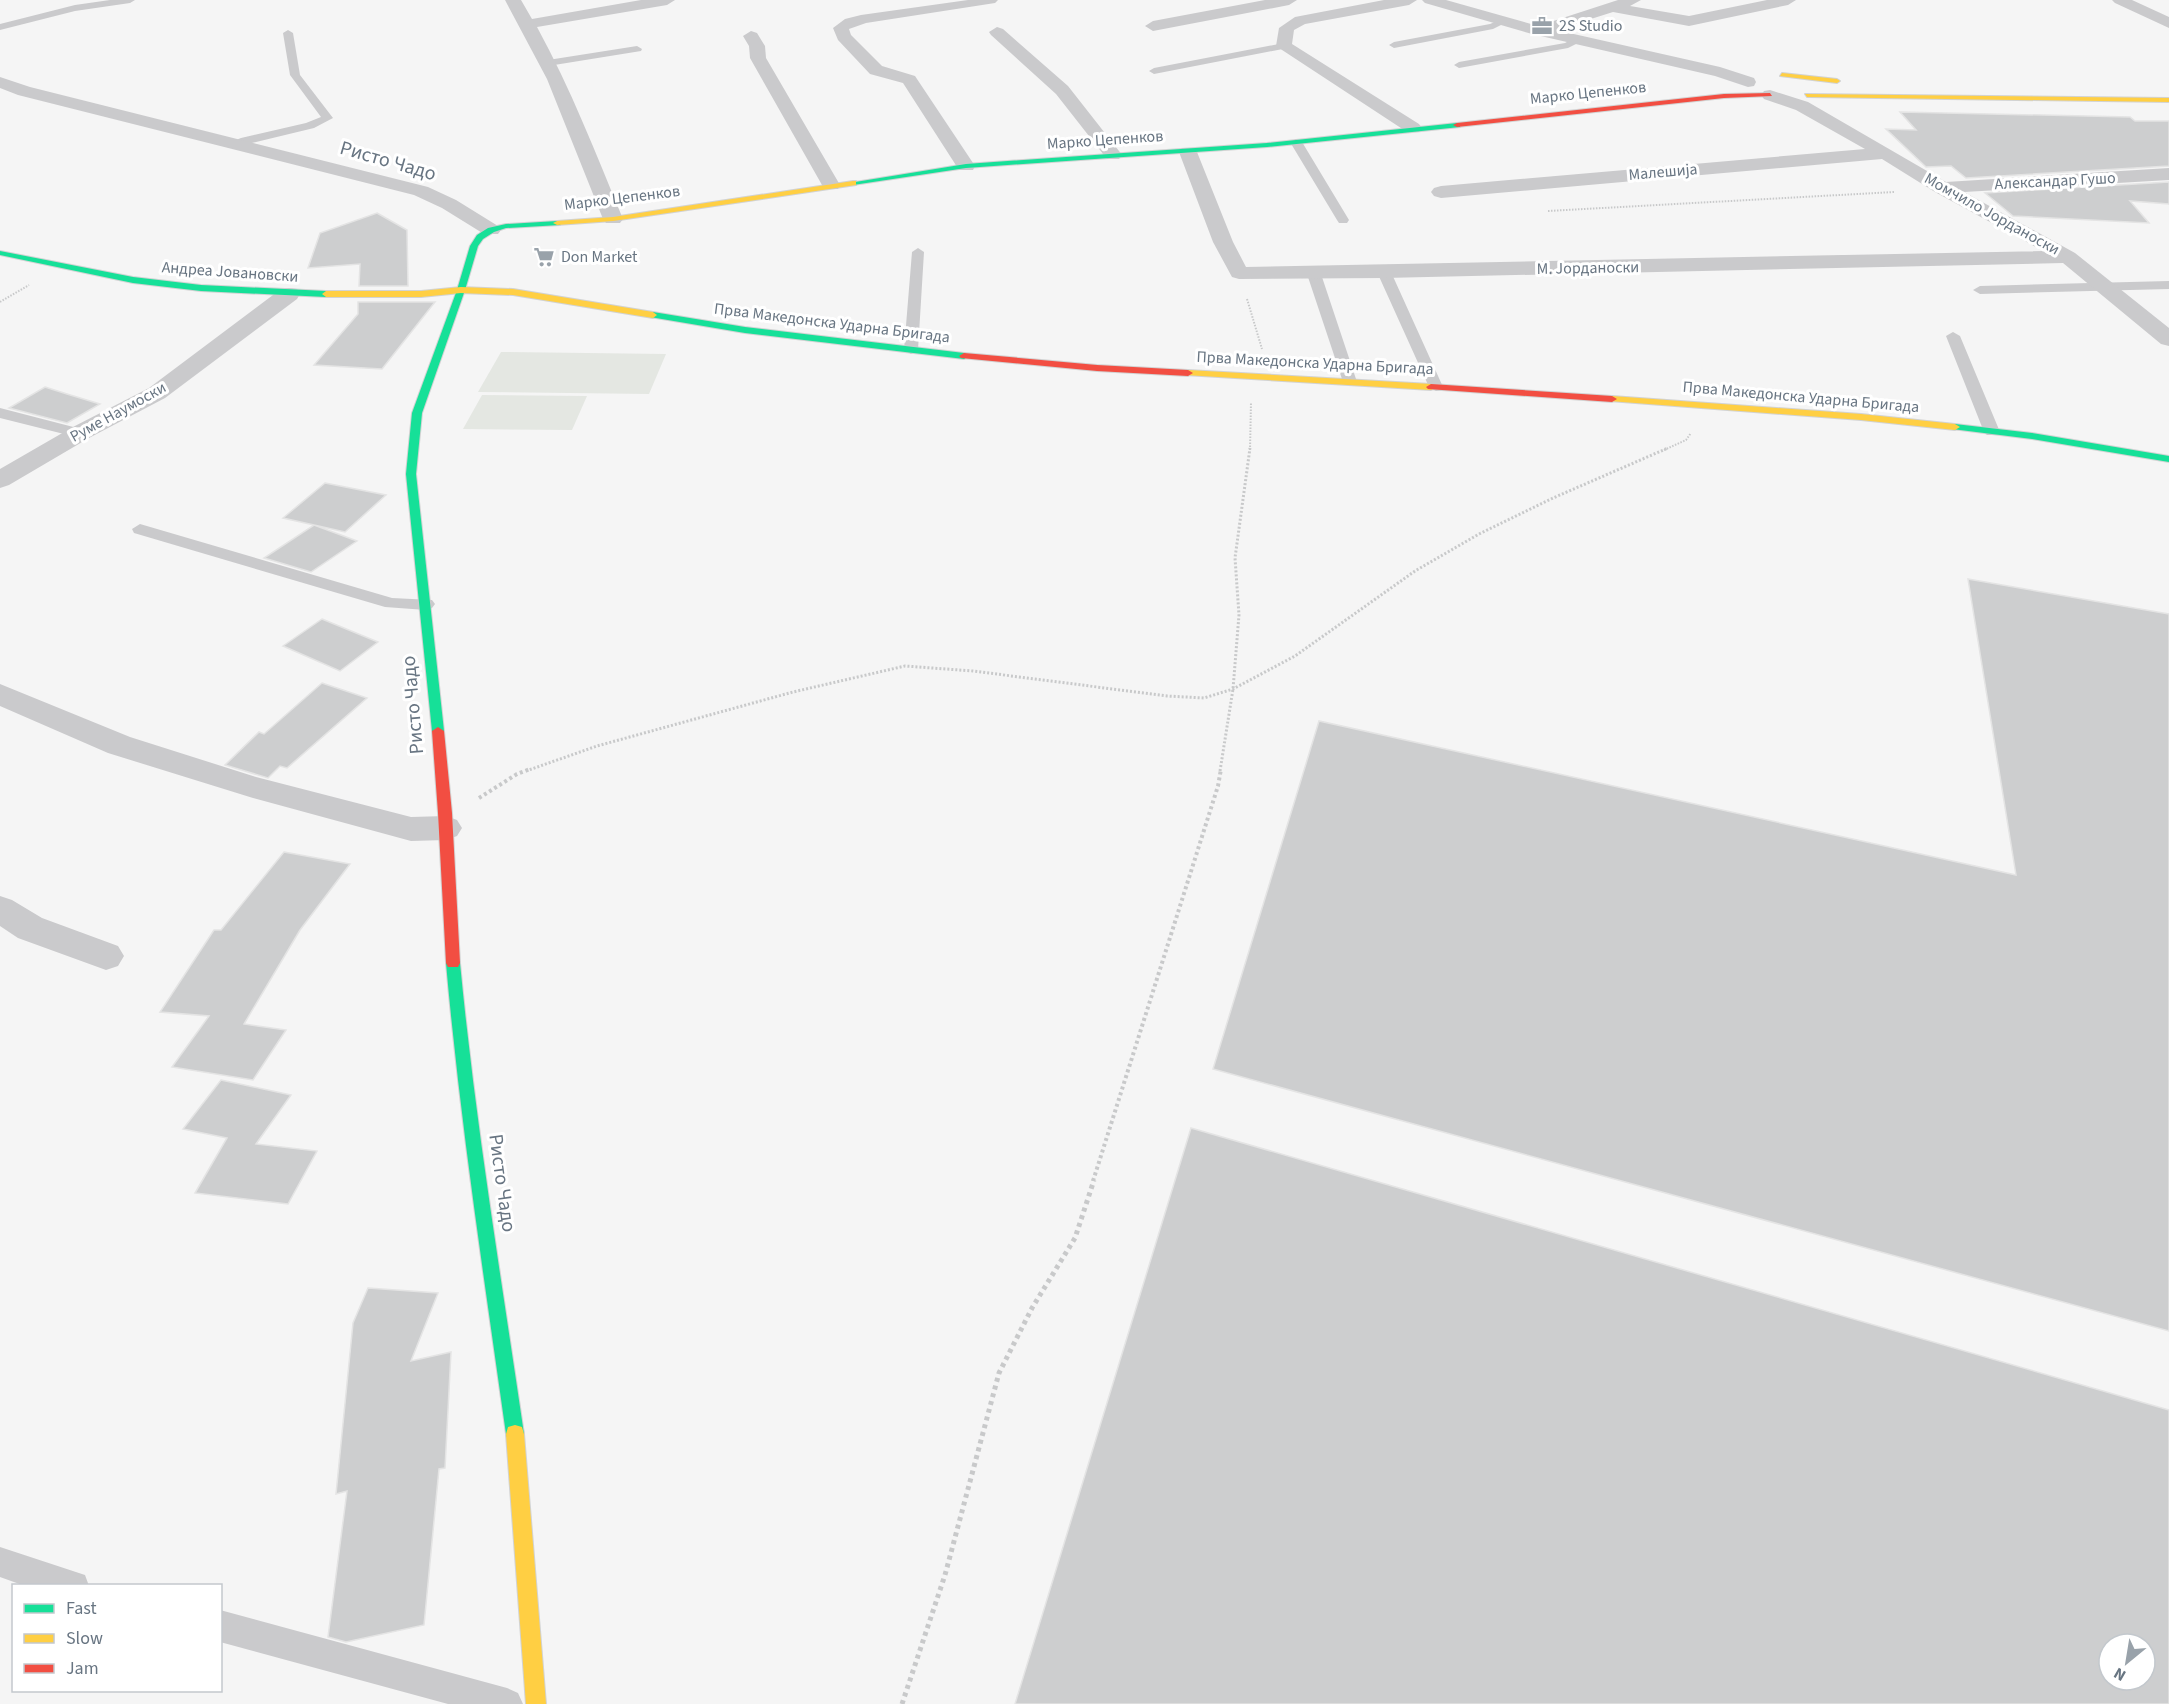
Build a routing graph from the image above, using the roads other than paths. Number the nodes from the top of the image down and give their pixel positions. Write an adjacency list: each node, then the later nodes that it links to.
1 (130, 0): 16 (lane)
2 (513, 0): 14 (street)
3 (667, 0): 14 (street)
4 (990, 0): 41 (street)
5 (1289, 0): 15 (street)
6 (1409, 0): 23 (street)
7 (1430, 0): 12 (street)
8 (1635, 0): 11 (street)
9 (1788, 0): 11 (street)
10 (2120, 0): 13 (street)
11 (1612, 7): 17 (street)
12 (1502, 22): 17 (street); 22 (lane)
13 (2169, 23)
14 (529, 24): 25 (street)
15 (1153, 26)
16 (0, 27)
17 (1538, 31): 21 (street)
18 (998, 32): 40 (street)
19 (288, 33): 37 (lane)
20 (751, 36): 43 (street)
21 (1576, 40): 26 (lane); 28 (street)
22 (1394, 45)
23 (1284, 46): 27 (lane); 35 (street)
24 (637, 49): 25 (lane)
25 (548, 63): 46 (street)
26 (1459, 65)
27 (1154, 71)
28 (1763, 77): 30 (street); 31 (street); 32 (street); 33 (street)
29 (0, 82): 37 (street, Ристо Чадо)
30 (1770, 95): 31 (street); 33 (street, Момчило Јорданоски)
31 (1724, 96): 35 (street, Марко Цепенков)
32 (2036, 98): 33 (street); 34 (street)
33 (1803, 99): 39 (street, Момчило Јорданоски)
34 (2169, 100)
35 (1413, 128): 36 (street, Марко Цепенков)
36 (1296, 142): 38 (street, Марко Цепенков); 47 (lane)
37 (235, 144): 48 (street, Ристо Чадо)
38 (1188, 152): 40 (street, Марко Цепенков); 52 (street, М. Јорданоски)
39 (1885, 153): 44 (street, Момчило Јорданоски); 45 (street, Малешија)
40 (1113, 155): 41 (street, Марко Цепенков)
41 (966, 166): 43 (street, Марко Цепенков)
42 (2169, 174): 44 (street, Александар Гушо)
43 (831, 185): 46 (street, Марко Цепенков)
44 (1944, 189): 51 (street, Момчило Јорданоски)
45 (1441, 192)
46 (614, 219): 48 (street, Марко Цепенков)
47 (1343, 220)
48 (490, 230): 56 (street, Ристо Чадо)
49 (918, 252): 61 (lane)
50 (0, 253): 58 (street, Андреа Јовановски)
51 (2068, 257): 53 (street, М. Јорданоски); 55 (street, Момчило Јорданоски)
52 (1313, 272): 53 (street, М. Јорданоски); 62 (lane)
53 (1384, 272): 63 (lane)
54 (2169, 285): 55 (lane)
55 (2103, 286): 57 (lane); 60 (street, Момчило Јорданоски)
56 (461, 290): 58 (street, Андреа Јовановски); 61 (street, Прва Македонска Ударна Бригада); 70 (street, Ристо Чадо)
57 (1980, 290)
58 (289, 294): 66 (street, Руме Наумоски)
59 (1953, 336): 65 (lane)
60 (2169, 339)
61 (911, 350): 62 (street, Прва Македонска Ударна Бригада)
62 (1350, 382): 63 (street, Прва Македонска Ударна Бригада)
63 (1436, 387): 65 (street, Прва Македонска Ударна Бригада)
64 (0, 413): 66 (lane)
65 (1992, 432): 67 (street, Прва Македонска Ударна Бригада)
66 (80, 433): 68 (street, Руме Наумоски)
67 (2169, 459)
68 (0, 480)
69 (140, 529): 70 (lane)
70 (426, 604): 72 (street, Ристо Чадо)
71 (0, 694): 72 (street)
72 (446, 821): 79 (street, Ристо Чадо)
73 (0, 909): 74 (street)
74 (106, 956)
75 (0, 1562): 76 (lane)
76 (68, 1584)
77 (222, 1627): 78 (lane)
78 (507, 1704)
79 (536, 1704)

